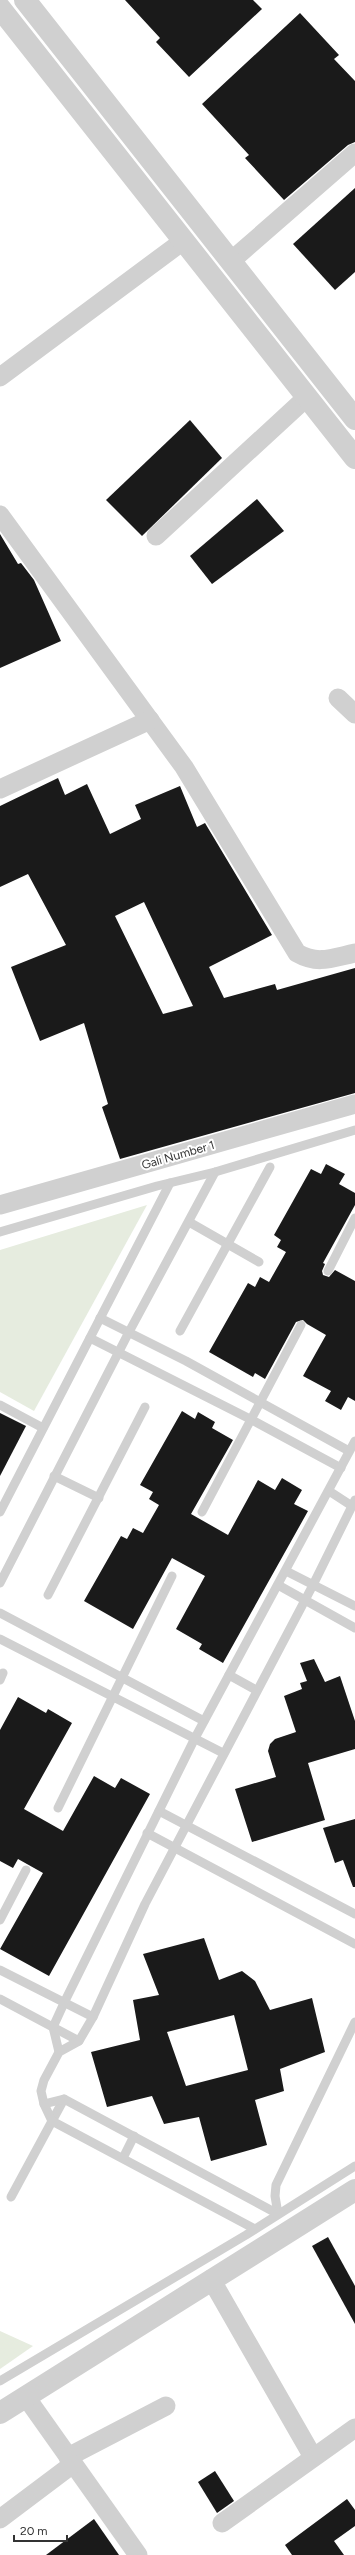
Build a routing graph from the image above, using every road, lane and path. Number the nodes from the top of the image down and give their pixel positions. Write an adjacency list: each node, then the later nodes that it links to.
1 (25, 0): 5 (street)
2 (0, 8): 4 (street)
3 (355, 153): 5 (street)
4 (183, 241): 6 (street); 7 (street)
5 (231, 261): 8 (street)
6 (0, 377)
7 (306, 397): 9 (street); 11 (street)
8 (355, 419)
9 (355, 458)
10 (0, 515): 14 (street)
11 (156, 536)
12 (338, 698): 13 (street)
13 (355, 714)
14 (150, 720): 15 (street); 16 (street)
15 (0, 789)
16 (355, 953)
17 (355, 1104): 22 (street, Gali Number 1)
18 (355, 1130): 20 (lane)
19 (270, 1167): 26 (lane)
20 (215, 1172): 21 (lane); 24 (lane)
21 (170, 1183): 25 (lane); 29 (lane)
22 (0, 1205)
23 (355, 1218): 28 (lane)
24 (189, 1222): 26 (lane); 31 (lane)
25 (0, 1232)
26 (226, 1244): 27 (lane); 32 (lane)
27 (259, 1262)
28 (328, 1271)
29 (100, 1318): 31 (lane); 33 (lane)
30 (301, 1324): 35 (lane)
31 (129, 1332): 34 (lane); 35 (lane)
32 (180, 1332)
33 (90, 1338): 34 (lane); 39 (lane)
34 (120, 1352): 38 (lane); 43 (lane)
35 (262, 1402): 38 (lane); 41 (lane)
36 (0, 1405): 39 (lane)
37 (145, 1407): 45 (lane)
38 (252, 1420): 42 (lane); 48 (lane)
39 (43, 1428): 47 (lane)
40 (355, 1441): 41 (lane)
41 (349, 1451): 42 (lane)
42 (341, 1468): 44 (lane)
43 (54, 1476): 45 (lane); 51 (lane)
44 (329, 1491): 46 (lane); 49 (lane)
45 (99, 1498): 54 (lane)
46 (354, 1503): 53 (lane)
47 (0, 1512)
48 (202, 1512)
49 (286, 1571): 52 (lane); 53 (lane)
50 (172, 1576): 61 (lane)
51 (0, 1583)
52 (278, 1585): 55 (lane); 60 (lane)
53 (313, 1585): 55 (lane); 56 (lane)
54 (48, 1595)
55 (305, 1600): 58 (lane); 62 (lane)
56 (355, 1606)
57 (0, 1613): 61 (lane)
58 (355, 1628)
59 (0, 1639): 63 (lane)
60 (229, 1675): 62 (lane); 64 (lane)
61 (122, 1678): 63 (lane); 64 (lane)
62 (256, 1690): 66 (lane)
63 (112, 1698): 65 (lane); 67 (lane)
64 (204, 1721): 65 (lane)
65 (195, 1738): 66 (lane); 68 (lane)
66 (223, 1753): 69 (lane)
67 (58, 1808)
68 (159, 1811): 69 (lane); 70 (lane)
69 (187, 1826): 71 (lane); 73 (lane)
70 (147, 1834): 71 (lane); 78 (lane)
71 (175, 1849): 75 (lane); 79 (lane)
72 (26, 1870): 74 (lane)
73 (355, 1914)
74 (0, 1920)
75 (355, 1944)
76 (0, 1970): 78 (lane)
77 (0, 1999): 81 (lane)
78 (64, 2003): 79 (lane); 81 (lane)
79 (93, 2017): 82 (lane)
80 (355, 2022): 92 (lane)
81 (53, 2027): 82 (lane); 83 (lane)
82 (80, 2041): 83 (lane)
83 (59, 2052): 85 (lane)
84 (64, 2099): 85 (lane); 86 (lane); 87 (lane)
85 (44, 2104): 86 (lane)
86 (52, 2121): 88 (lane); 91 (lane)
87 (134, 2136): 88 (lane); 92 (lane)
88 (123, 2158): 93 (lane)
89 (355, 2166): 92 (lane)
90 (355, 2190): 94 (street)
91 (11, 2197)
92 (278, 2214): 93 (lane)
93 (255, 2229): 95 (lane)
94 (211, 2279): 96 (street); 100 (street)
95 (0, 2382)
96 (26, 2396): 98 (street); 101 (street)
97 (166, 2406): 101 (street)
98 (0, 2412)
99 (355, 2428): 100 (street)
100 (313, 2457): 103 (street)
101 (71, 2460): 102 (street); 104 (street)
102 (0, 2519)
103 (222, 2523)
104 (138, 2555)

